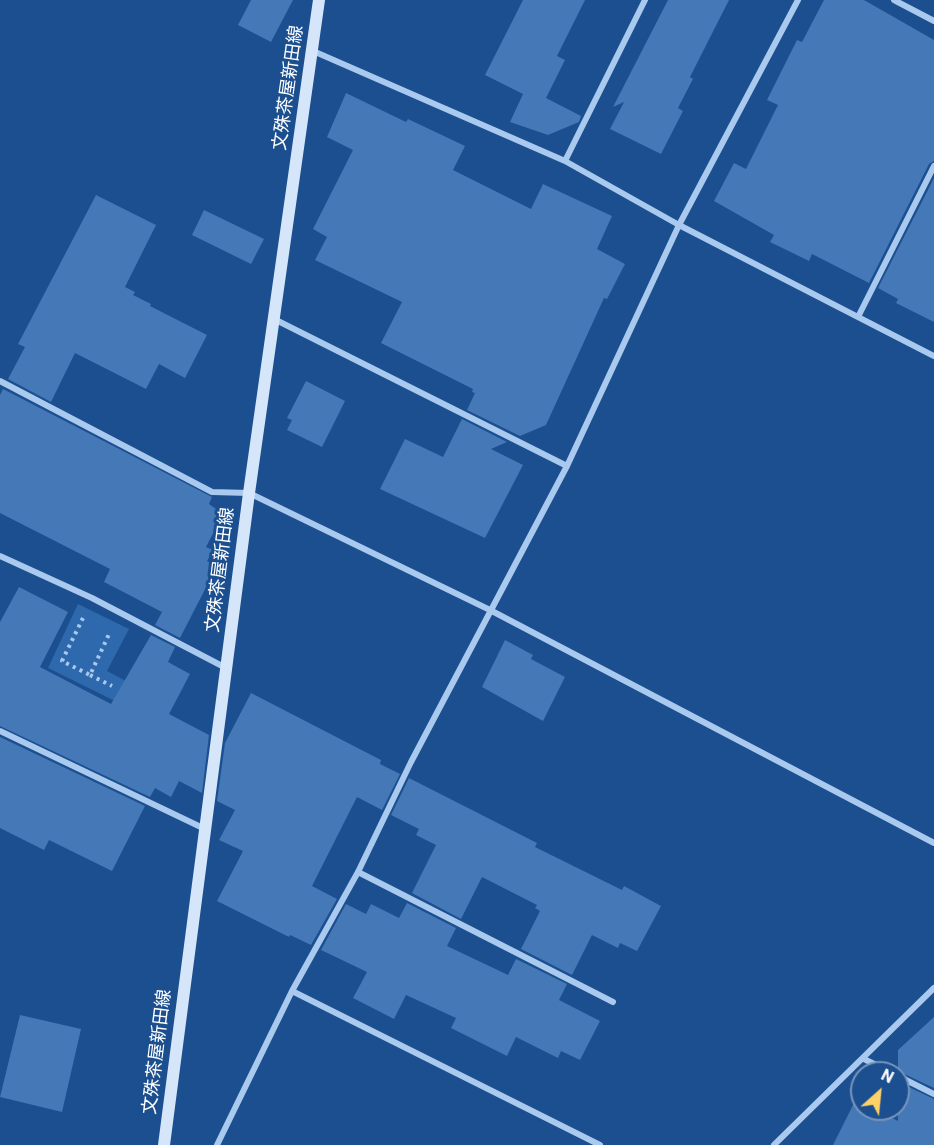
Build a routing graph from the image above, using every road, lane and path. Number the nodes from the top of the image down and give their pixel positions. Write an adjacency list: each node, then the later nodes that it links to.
1 (319, 0): 6 (main road, 文殊茶屋新田線)
2 (645, 0): 7 (street)
3 (798, 0): 9 (street)
4 (894, 0): 5 (street)
5 (934, 21)
6 (313, 51): 7 (street); 11 (main road, 文殊茶屋新田線)
7 (565, 161): 9 (street)
8 (934, 166): 10 (street)
9 (679, 225): 10 (street); 14 (street)
10 (858, 317): 12 (street)
11 (274, 320): 14 (street); 15 (main road, 文殊茶屋新田線)
12 (934, 356)
13 (0, 381): 15 (street)
14 (567, 466): 18 (street)
15 (249, 493): 18 (street); 20 (main road, 文殊茶屋新田線)
16 (0, 556): 17 (street)
17 (92, 598): 19 (street); 21 (path)
18 (490, 610): 25 (street); 26 (street)
19 (119, 613): 20 (street); 21 (path)
20 (226, 668): 24 (main road, 文殊茶屋新田線)
21 (90, 675): 22 (path)
22 (112, 686)
23 (0, 731): 24 (street)
24 (205, 829): 34 (main road, 文殊茶屋新田線)
25 (934, 843)
26 (358, 872): 28 (street); 29 (street)
27 (934, 988): 30 (street)
28 (292, 991): 35 (street); 36 (street)
29 (613, 1002)
30 (864, 1059): 31 (street); 37 (street)
31 (868, 1061)
32 (910, 1082): 33 (street)
33 (934, 1094)
34 (164, 1145)
35 (217, 1145)
36 (600, 1145)
37 (774, 1145)

